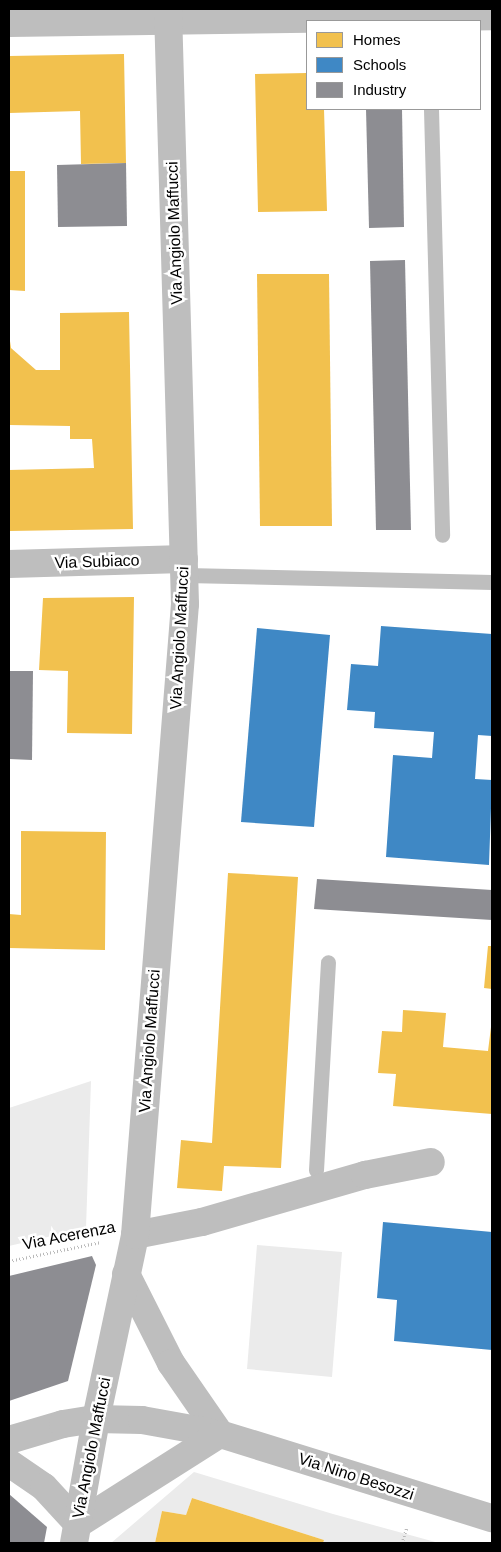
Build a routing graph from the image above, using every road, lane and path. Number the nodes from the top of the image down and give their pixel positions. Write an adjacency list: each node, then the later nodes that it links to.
1 (168, 15): 3 (street); 4 (street); 8 (street, Via Angiolo Maffucci)
2 (492, 16): 3 (street)
3 (429, 19)
4 (9, 23)
5 (431, 110): 6 (lane)
6 (442, 535)
7 (9, 564): 8 (street, Via Subiaco)
8 (184, 567): 9 (lane); 13 (street, Via Angiolo Maffucci)
9 (492, 582)
10 (328, 962): 12 (lane)
11 (431, 1162): 13 (street)
12 (316, 1170)
13 (135, 1235): 14 (path, Via Acerenza); 15 (street, Via Angiolo Maffucci)
14 (9, 1261)
15 (126, 1274): 16 (street, Via Angiolo Maffucci); 17 (street)
16 (96, 1420): 17 (street, Via Nino Besozzi); 18 (street, Via Nino Besozzi); 22 (street, Via Angiolo Maffucci)
17 (220, 1434): 20 (street, Via Nino Besozzi); 22 (street)
18 (9, 1440)
19 (9, 1463): 22 (street)
20 (492, 1518)
21 (408, 1527): 23 (path)
22 (76, 1534)
23 (402, 1543)

